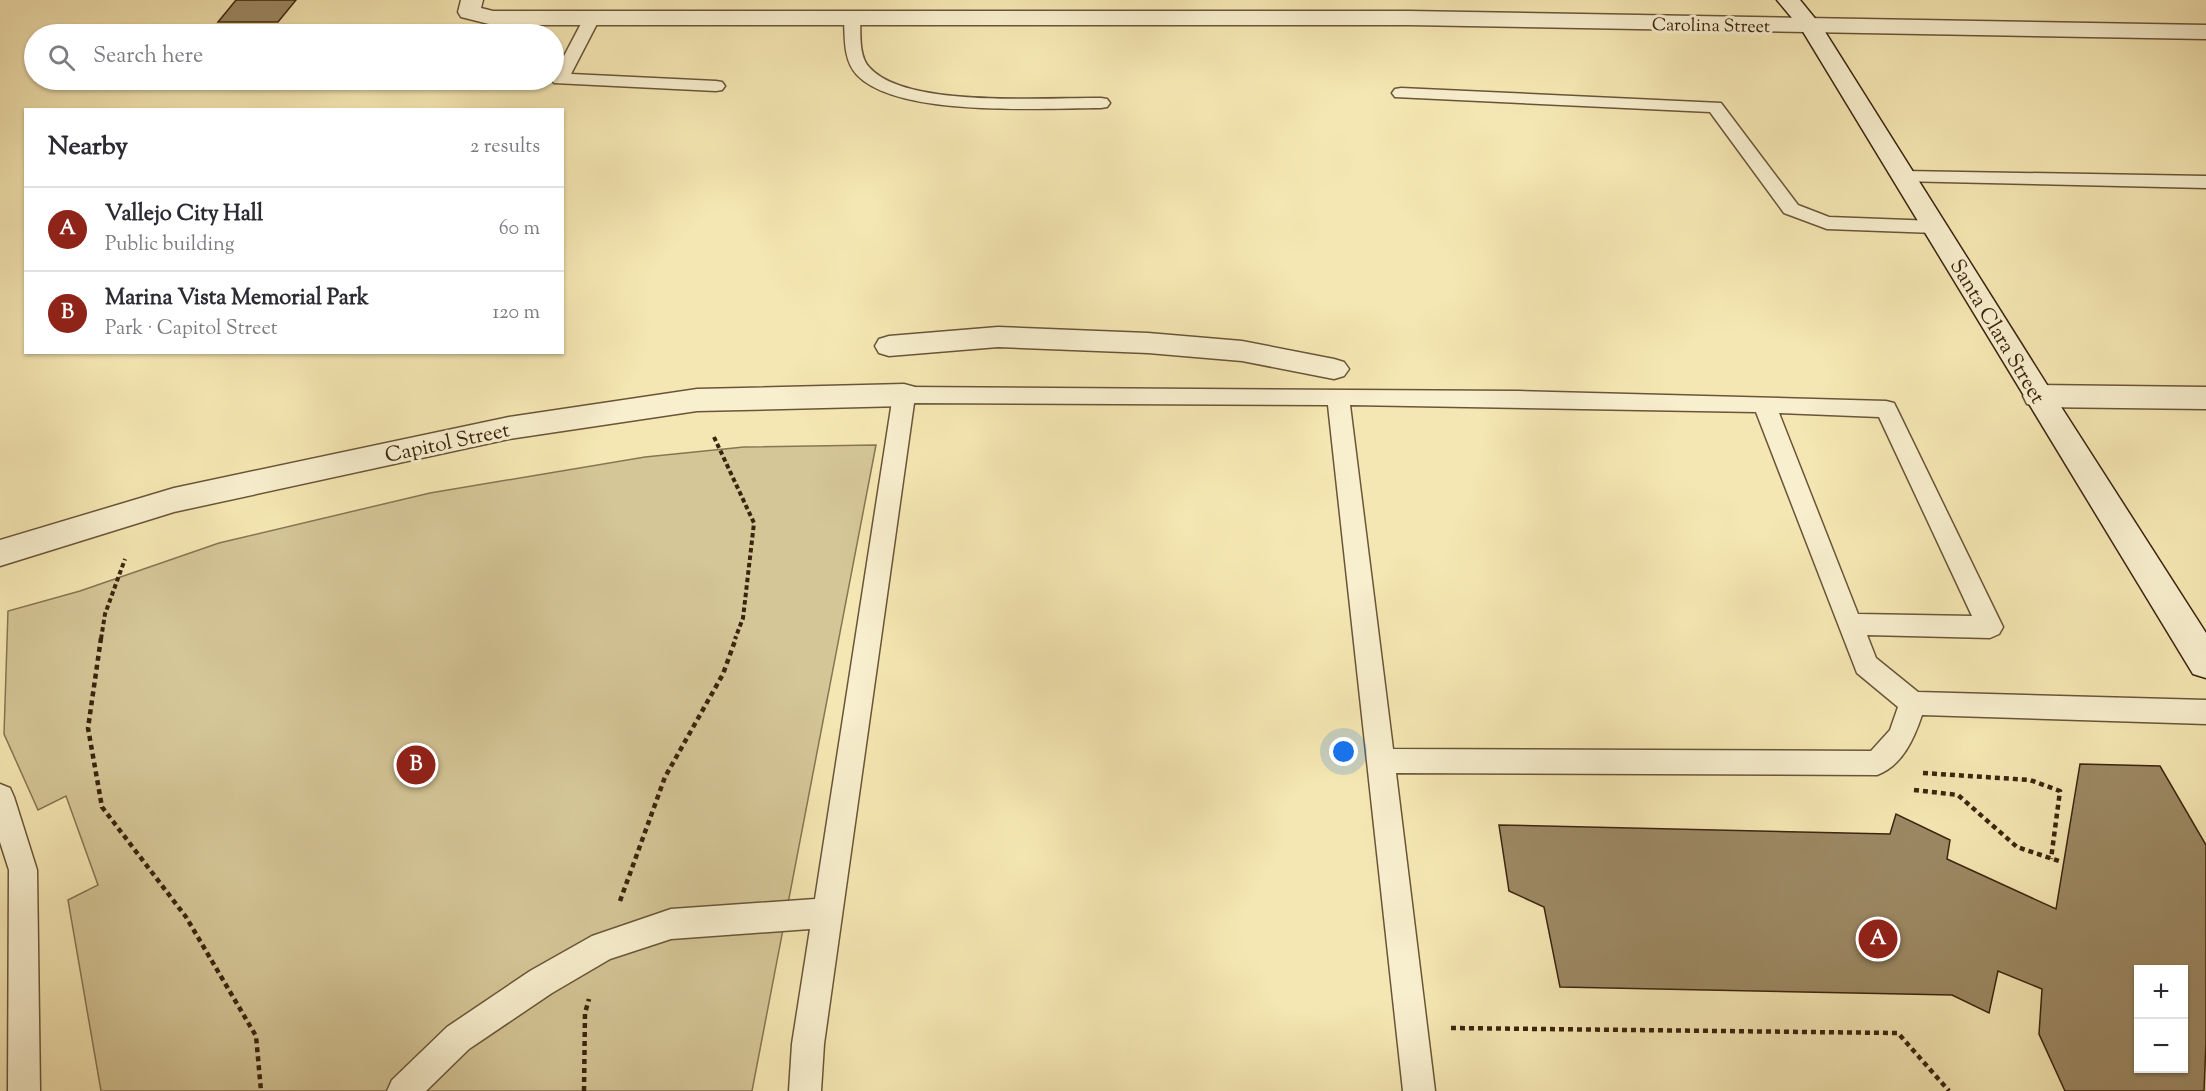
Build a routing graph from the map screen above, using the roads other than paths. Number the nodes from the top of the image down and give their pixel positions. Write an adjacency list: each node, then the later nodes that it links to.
1 (472, 0): 4 (street, Carolina Street)
2 (1788, 0): 6 (street, Santa Clara Street)
3 (1131, 9): 5 (street, Carolina Street); 6 (street, Carolina Street)
4 (592, 18): 5 (street, Carolina Street); 8 (lane)
5 (852, 18): 12 (lane)
6 (1811, 27): 7 (street, Carolina Street); 13 (street, Santa Clara Street)
7 (2206, 32)
8 (564, 67)
9 (564, 79): 10 (lane)
10 (716, 86)
11 (1401, 93): 15 (lane)
12 (1101, 103)
13 (1904, 177): 14 (lane); 15 (street, Santa Clara Street)
14 (2206, 182)
15 (1935, 227): 19 (street, Santa Clara Street)
16 (889, 346): 17 (street)
17 (1336, 383): 18 (lane); 21 (lane); 27 (lane)
18 (904, 395): 22 (street, Capitol Street); 29 (lane)
19 (2038, 396): 20 (street); 24 (street, Santa Clara Street)
20 (2206, 398)
21 (1764, 404): 23 (lane); 23 (lane)
22 (0, 553)
23 (1850, 624): 25 (lane)
24 (2206, 663)
25 (1913, 703): 26 (lane); 27 (lane)
26 (2206, 712)
27 (1381, 761): 33 (lane)
28 (0, 797): 30 (lane)
29 (828, 913): 31 (lane); 32 (lane)
30 (24, 1091)
31 (403, 1091)
32 (805, 1091)
33 (1419, 1091)

